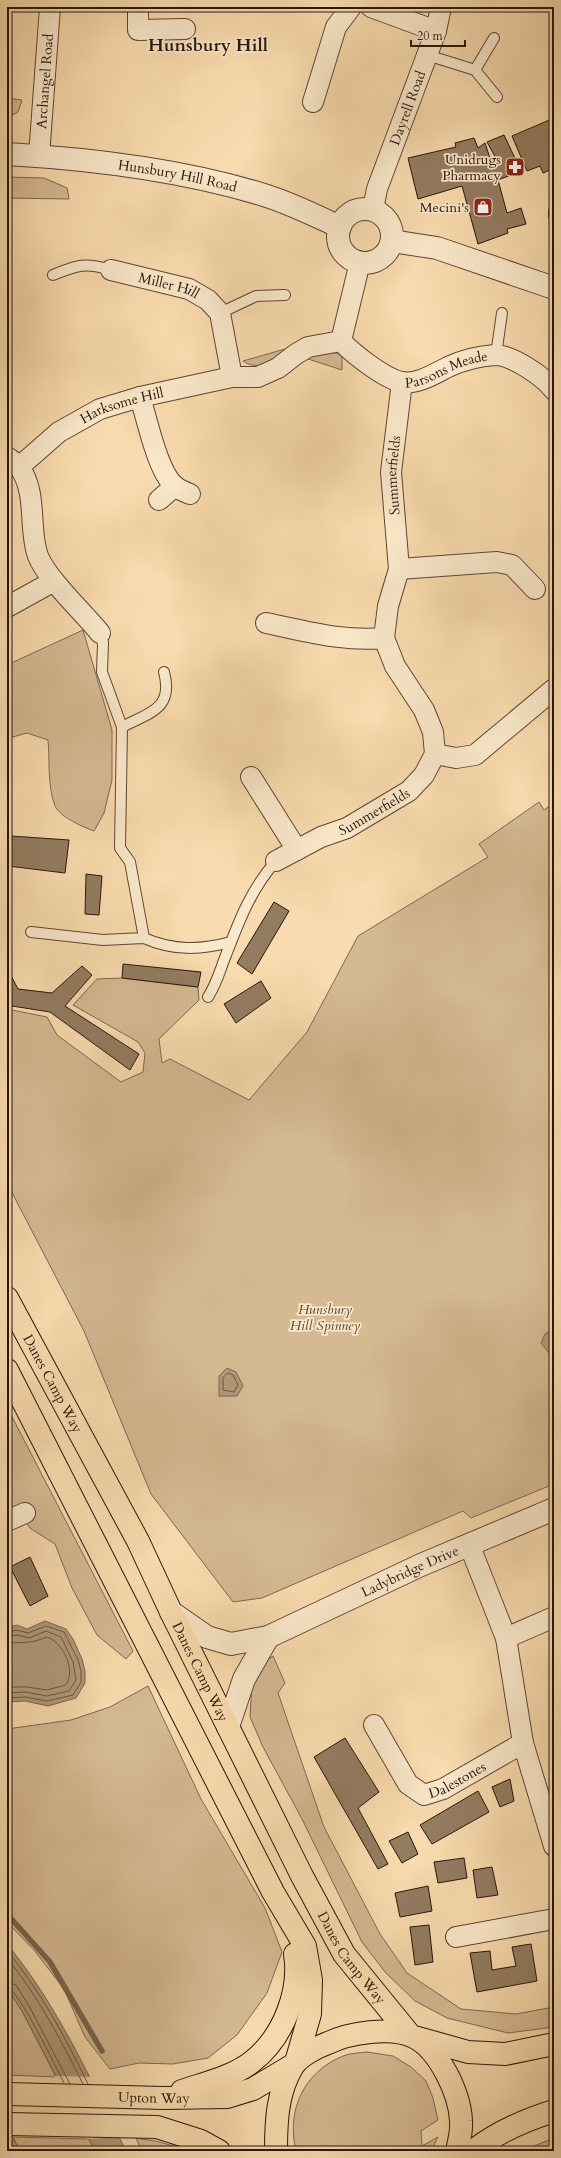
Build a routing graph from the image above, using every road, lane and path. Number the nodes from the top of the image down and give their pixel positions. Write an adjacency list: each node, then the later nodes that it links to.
1 (50, 7): 14 (street, Archangel Road)
2 (138, 7): 6 (street)
3 (351, 7): 12 (street)
4 (371, 7): 7 (street)
5 (441, 7): 7 (street, Dayrell Road)
6 (185, 29)
7 (436, 31): 9 (street, Dayrell Road)
8 (494, 38): 10 (lane)
9 (427, 55): 10 (lane); 15 (street, Dayrell Road)
10 (475, 70): 11 (lane)
11 (497, 97)
12 (314, 102)
13 (7, 154): 14 (street, Hunsbury Hill Road)
14 (38, 156): 18 (street, Hunsbury Hill Road)
15 (373, 209): 18 (street); 19 (street)
16 (554, 211): 17 (lane)
17 (554, 216)
18 (340, 227): 20 (street)
19 (392, 241): 20 (street); 23 (street)
20 (360, 262): 27 (street)
21 (111, 270): 22 (lane); 26 (street, Miller Hill)
22 (53, 275)
23 (554, 288)
24 (285, 295): 26 (lane)
25 (502, 313): 28 (lane)
26 (220, 314): 29 (street)
27 (341, 341): 29 (street, Harksome Hill); 30 (street, Parsons Meade)
28 (496, 355): 30 (street, Parsons Meade); 31 (street, Parsons Meade)
29 (232, 376): 32 (street, Harksome Hill)
30 (402, 382): 35 (street, Summerfields)
31 (554, 390)
32 (140, 397): 33 (street, Harksome Hill); 34 (street)
33 (13, 462): 36 (street, Harksome Hill)
34 (159, 500)
35 (399, 568): 37 (street); 41 (street, Summerfields)
36 (54, 581): 38 (street); 40 (street, Harksome Hill)
37 (535, 589)
38 (7, 607)
39 (266, 622): 41 (street)
40 (100, 633): 44 (lane)
41 (384, 638): 45 (street, Summerfields)
42 (164, 672): 44 (lane)
43 (554, 689): 45 (street)
44 (122, 727): 50 (lane)
45 (435, 754): 47 (street, Summerfields)
46 (251, 778): 47 (street)
47 (297, 850): 48 (street, Summerfields)
48 (276, 861): 51 (lane)
49 (30, 932): 50 (lane)
50 (144, 938): 51 (lane)
51 (231, 942): 52 (lane)
52 (208, 997)
53 (7, 1298): 57 (highway, Danes Camp Way)
54 (7, 1370): 67 (highway)
55 (554, 1509): 56 (street, Ladybridge Drive)
56 (469, 1544): 59 (street, Ladybridge Drive); 60 (street)
57 (171, 1612): 59 (street, Ladybridge Drive); 62 (highway, Danes Camp Way)
58 (554, 1617): 60 (street)
59 (268, 1637): 62 (street)
60 (506, 1638): 63 (street)
61 (374, 1724): 63 (street, Dalestones)
62 (228, 1727): 69 (highway, Danes Camp Way)
63 (523, 1743): 64 (street)
64 (548, 1804): 65 (street)
65 (554, 1846)
66 (554, 1919): 68 (street)
67 (289, 1921): 71 (highway); 73 (highway)
68 (456, 1937)
69 (412, 2036): 70 (highway, Upton Way); 71 (highway, Upton Way); 78 (highway, Danes Camp Way)
70 (554, 2044)
71 (295, 2063): 73 (highway, Upton Way); 77 (highway)
72 (7, 2094): 73 (highway, Upton Way)
73 (164, 2098)
74 (554, 2111): 79 (highway)
75 (7, 2124): 76 (highway)
76 (219, 2151)
77 (276, 2151)
78 (457, 2151)
79 (473, 2151)

